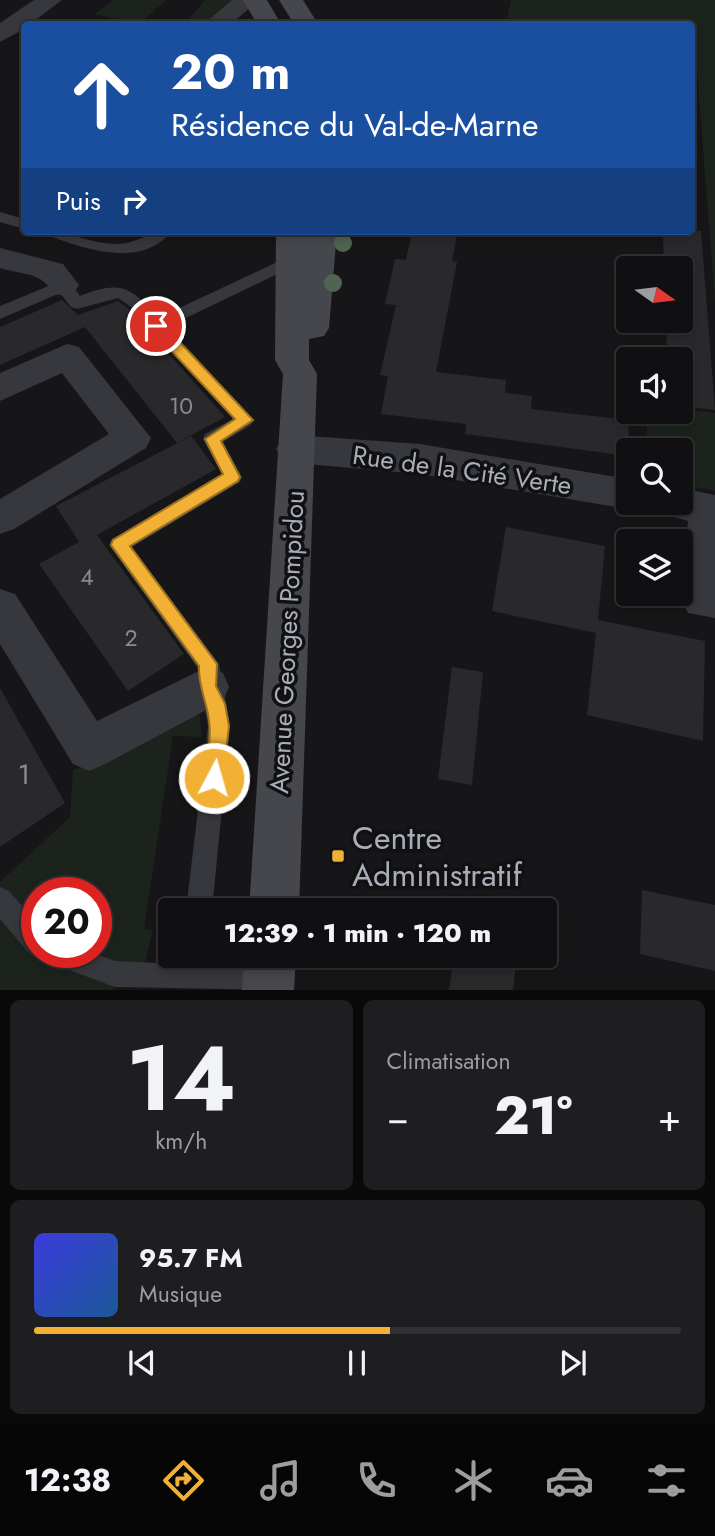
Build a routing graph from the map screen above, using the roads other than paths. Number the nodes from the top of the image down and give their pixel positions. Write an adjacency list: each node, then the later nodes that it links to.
1 (50, 0): 8 (street)
2 (247, 0): 5 (street)
3 (255, 0): 6 (street)
4 (291, 0): 7 (street)
5 (220, 21)
6 (267, 21)
7 (304, 21)
8 (0, 34)
9 (0, 216): 10 (lane)
10 (21, 223)
11 (61, 235): 12 (lane)
12 (158, 235)
13 (323, 235): 19 (street, Avenue Georges Pompidou)
14 (291, 246): 18 (lane); 19 (street, Avenue Georges Pompidou)
15 (0, 258): 16 (street)
16 (62, 285): 17 (lane); 18 (lane)
17 (0, 313)
18 (156, 326): 27 (lane)
19 (300, 374): 21 (street, Avenue Georges Pompidou)
20 (0, 388): 24 (street)
21 (295, 449): 22 (street, Rue de la Cité Verte); 29 (street, Avenue Georges Pompidou)
22 (616, 492)
23 (699, 507): 25 (street)
24 (0, 518)
25 (715, 600)
26 (0, 607): 27 (street)
27 (207, 687): 28 (lane)
28 (200, 898)
29 (275, 898)
30 (0, 900): 31 (lane)
31 (21, 924)
32 (98, 968): 33 (lane)
33 (182, 968)
34 (201, 968): 35 (lane)
35 (269, 976)

